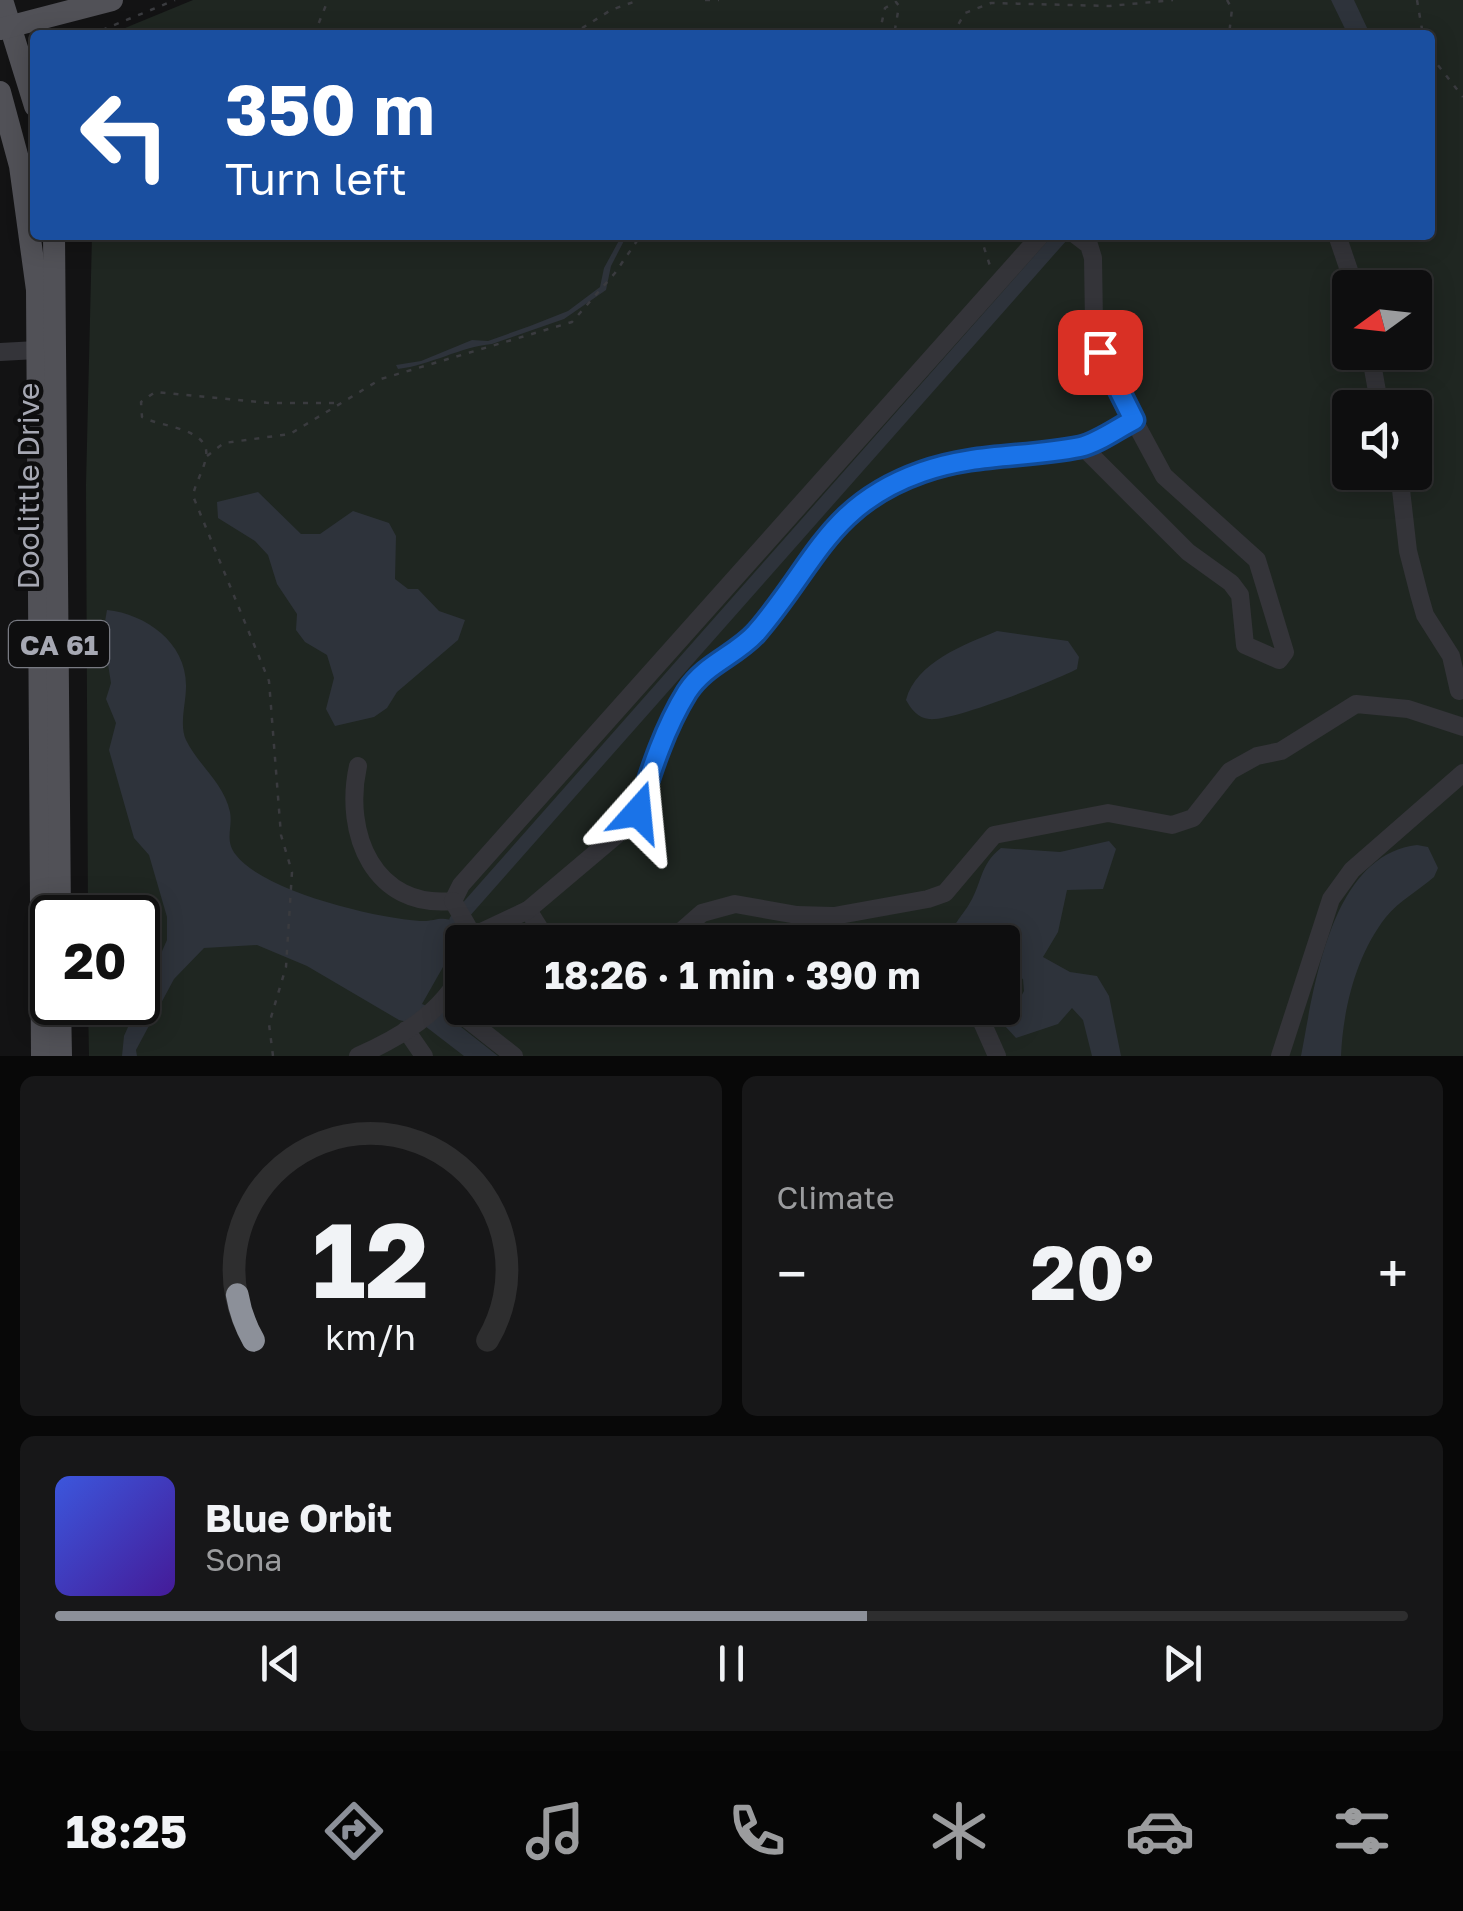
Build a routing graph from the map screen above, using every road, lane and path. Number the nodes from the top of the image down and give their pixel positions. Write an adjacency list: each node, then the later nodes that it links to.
1 (112, 0): 11 (main road)
2 (174, 0): 12 (path)
3 (328, 0): 13 (path)
4 (639, 0): 14 (path)
5 (704, 0): 6 (path)
6 (720, 0)
7 (1173, 0): 17 (path)
8 (1226, 0): 18 (path)
9 (1417, 0): 19 (path)
10 (2, 1): 11 (main road)
11 (6, 29): 22 (main road)
12 (102, 30)
13 (316, 30)
14 (579, 30)
15 (880, 30): 16 (path)
16 (895, 30)
17 (955, 30)
18 (1230, 30)
19 (1422, 30)
20 (1435, 61): 23 (path)
21 (0, 92): 24 (main road, Doolittle Drive / CA 61)
22 (30, 93)
23 (1463, 97)
24 (30, 238)
25 (30, 240): 34 (main road, Doolittle Drive / CA 61)
26 (54, 240): 45 (main road, Doolittle Drive / CA 61)
27 (638, 240): 36 (path)
28 (982, 240): 33 (path)
29 (1037, 240): 33 (lane)
30 (1082, 240): 37 (lane)
31 (1339, 240): 32 (lane)
32 (1349, 270)
33 (996, 284): 46 (lane)
34 (37, 350): 35 (lane); 57 (main road, Doolittle Drive / CA 61)
35 (0, 352)
36 (341, 403): 39 (path); 39 (path)
37 (1134, 420): 38 (lane); 38 (lane)
38 (1083, 447): 47 (lane)
39 (206, 457): 59 (path)
40 (1400, 490): 41 (lane)
41 (1459, 691)
42 (1463, 727): 51 (lane)
43 (358, 766): 46 (lane)
44 (1463, 773): 64 (lane)
45 (60, 895)
46 (453, 901): 48 (lane)
47 (528, 910): 49 (lane); 50 (lane)
48 (465, 925)
49 (499, 925)
50 (537, 925)
51 (688, 925)
52 (445, 996): 53 (lane)
53 (440, 1003): 56 (lane); 62 (lane)
54 (60, 1025): 58 (main road)
55 (982, 1025): 63 (lane)
56 (411, 1028): 60 (lane); 61 (lane)
57 (42, 1056)
58 (61, 1056)
59 (273, 1056)
60 (358, 1056)
61 (424, 1056)
62 (514, 1056)
63 (997, 1056)
64 (1280, 1056)

